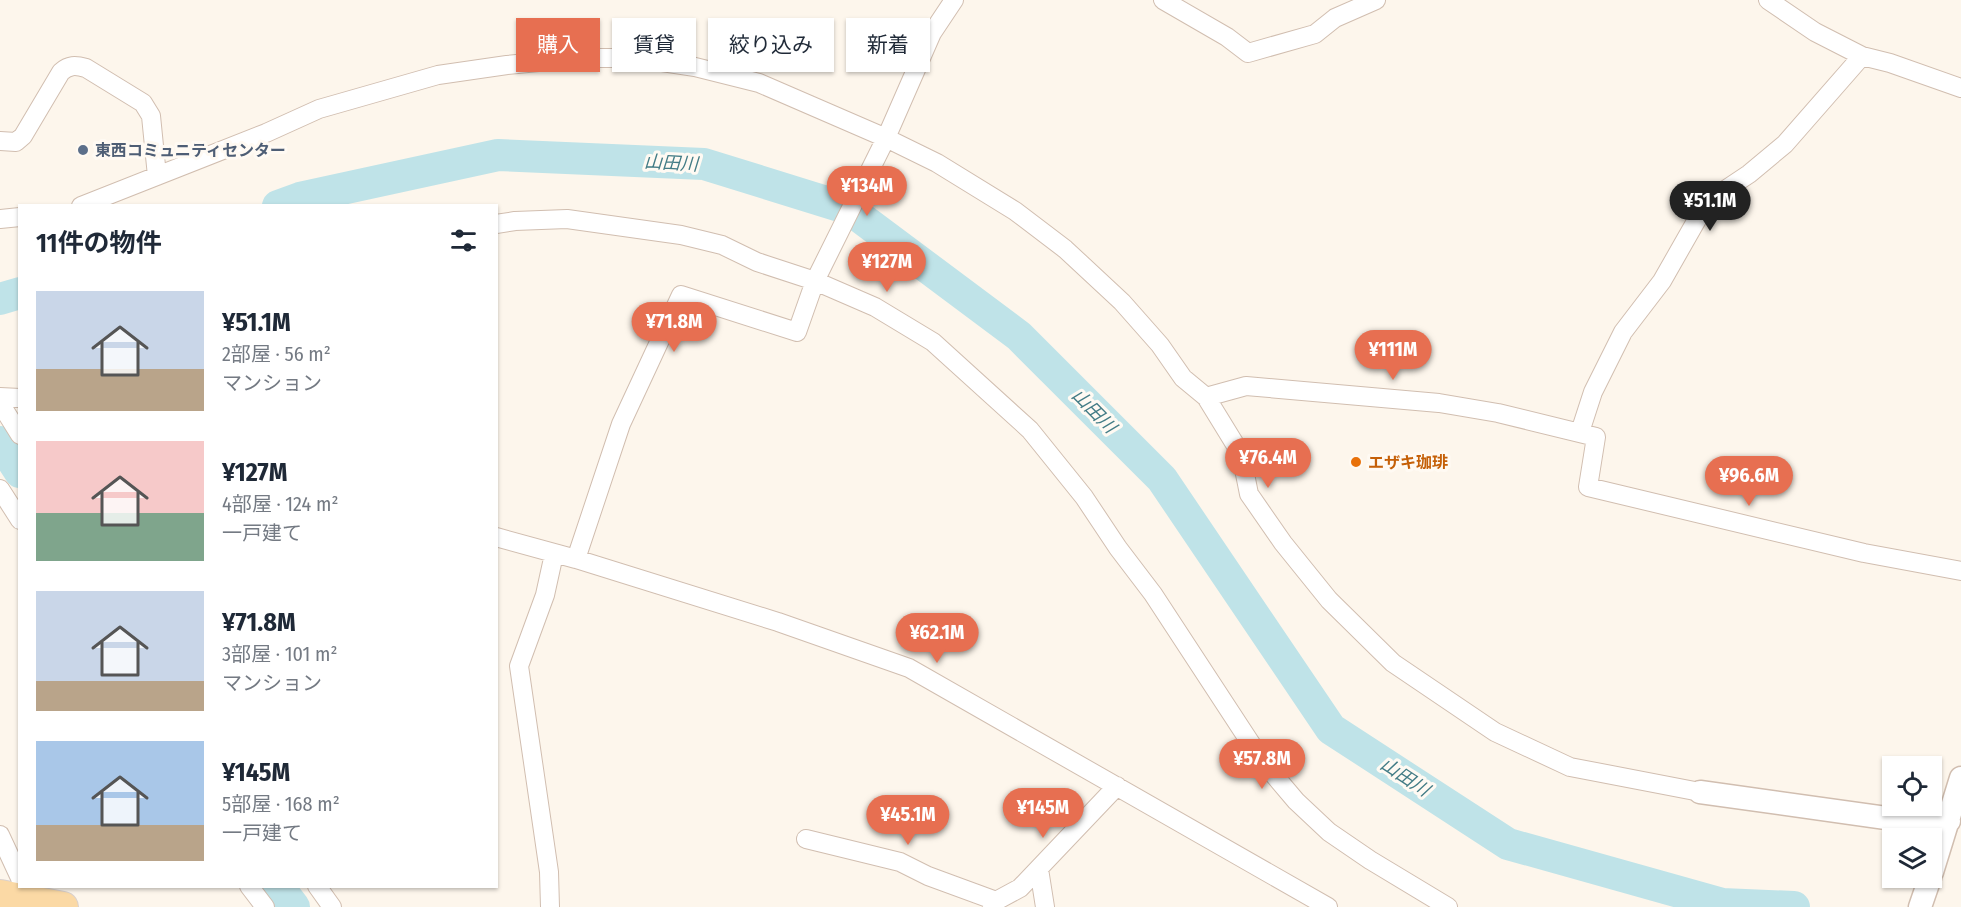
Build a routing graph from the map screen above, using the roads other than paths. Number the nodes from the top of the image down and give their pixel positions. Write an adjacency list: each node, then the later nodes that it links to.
1 (954, 0): 7 (street)
2 (1163, 0): 3 (street)
3 (1376, 0)
4 (1768, 0): 5 (street)
5 (1862, 56): 6 (street); 20 (street)
6 (1961, 88)
7 (886, 138): 9 (street); 14 (street); 16 (street)
8 (0, 141): 9 (street)
9 (158, 176): 10 (street)
10 (86, 204)
11 (18, 218): 12 (street)
12 (0, 219)
13 (498, 224): 14 (street)
14 (815, 281): 25 (street); 48 (street)
15 (0, 397): 17 (street)
16 (1206, 397): 20 (street); 29 (street)
17 (18, 398)
18 (0, 403): 19 (street)
19 (18, 432)
20 (1580, 432): 26 (street)
21 (0, 489): 22 (street)
22 (18, 517)
23 (498, 538): 24 (street)
24 (554, 554): 25 (street); 45 (street)
25 (576, 559): 28 (street)
26 (1961, 571)
27 (1961, 778): 30 (street)
28 (1117, 786): 34 (street); 47 (street)
29 (1700, 792): 30 (street)
30 (1951, 827): 33 (street)
31 (0, 835): 35 (street)
32 (806, 839): 41 (street)
33 (1942, 848)
34 (1039, 869): 41 (street); 46 (street)
35 (18, 875)
36 (24, 888): 40 (main road); 42 (main road)
37 (318, 888): 44 (street)
38 (1927, 888): 49 (street)
39 (250, 893): 43 (street)
40 (0, 895)
41 (994, 904)
42 (63, 907)
43 (265, 907)
44 (332, 907)
45 (550, 907)
46 (1045, 907)
47 (1328, 907)
48 (1448, 907)
49 (1920, 907)

